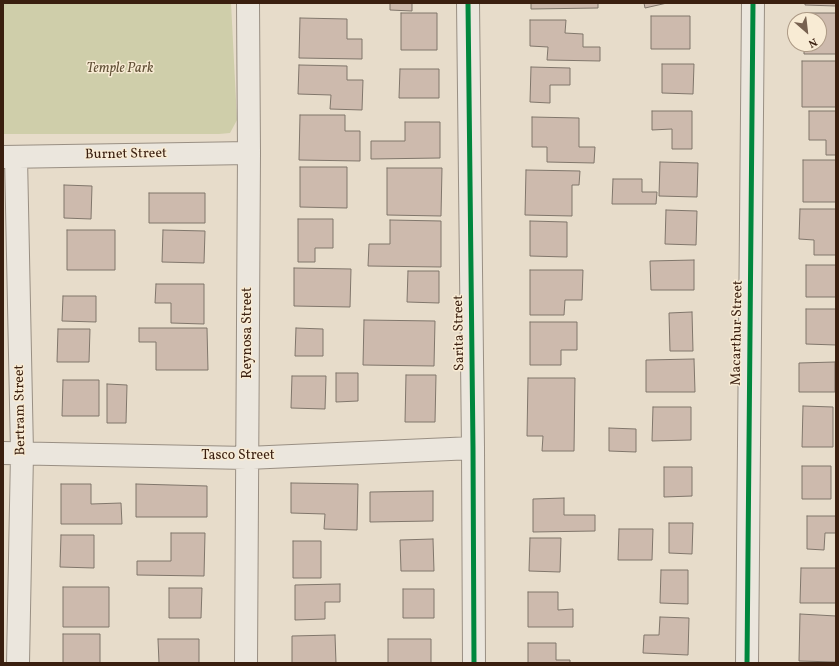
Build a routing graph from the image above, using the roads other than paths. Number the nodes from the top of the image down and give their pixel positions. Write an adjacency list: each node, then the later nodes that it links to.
1 (248, 3): 4 (street, Reynosa Street)
2 (468, 3): 6 (street, Sarita Street)
3 (753, 3): 12 (street, Macarthur Street)
4 (249, 153): 5 (street, Burnet Street); 8 (street, Reynosa Street)
5 (10, 157): 7 (street, Bertram Street)
6 (474, 448): 8 (street, Tasco Street); 11 (street, Sarita Street)
7 (12, 452): 8 (street, Tasco Street); 9 (street, Bertram Street)
8 (247, 458): 10 (street, Reynosa Street)
9 (18, 663)
10 (246, 663)
11 (474, 663)
12 (747, 663)

